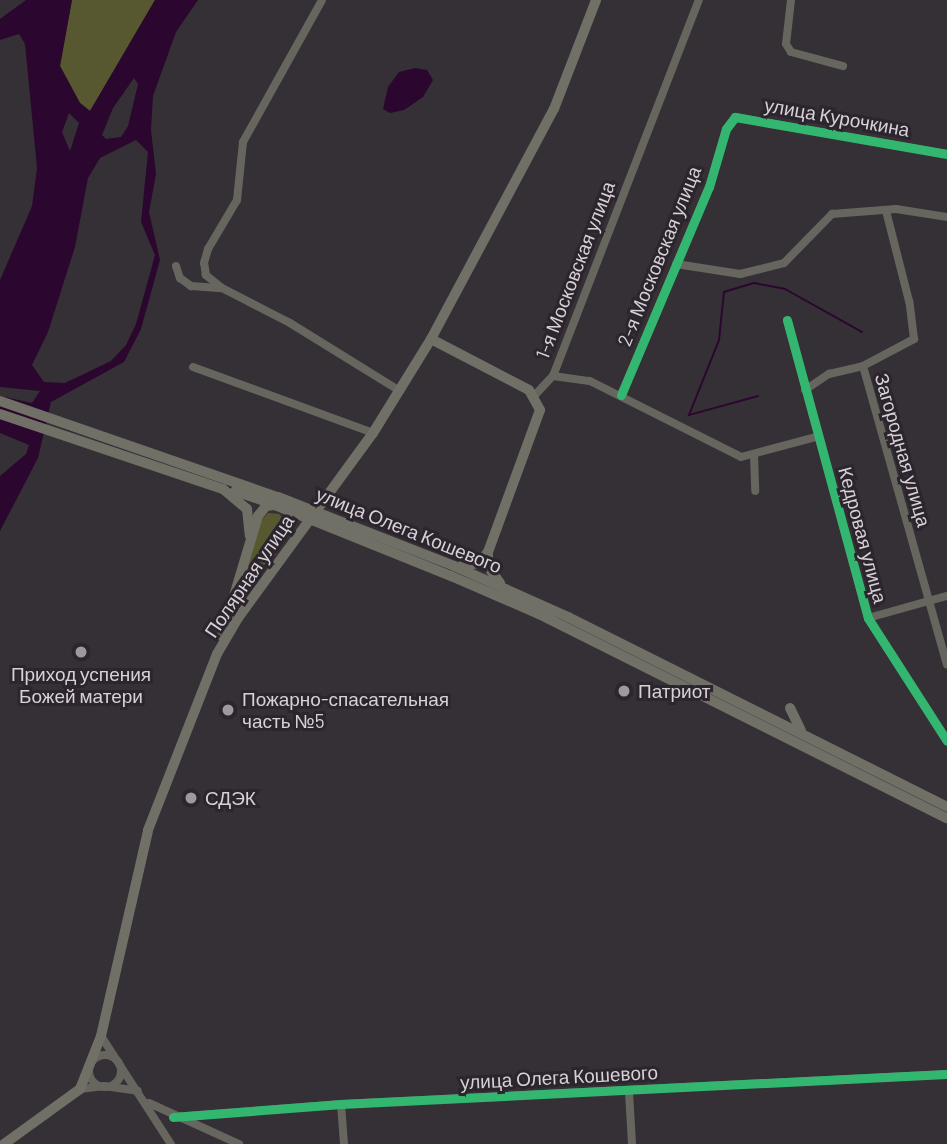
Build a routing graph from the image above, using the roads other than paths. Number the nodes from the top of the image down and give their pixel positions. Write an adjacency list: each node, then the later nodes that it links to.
1 (323, 0): 12 (street)
2 (596, 0): 14 (main road, Полярная улица)
3 (699, 0): 17 (street, 1-я Московская улица)
4 (790, 0): 5 (street)
5 (843, 66)
6 (726, 129): 7 (street, улица Курочкина); 10 (street, 2-я Московская улица)
7 (947, 154)
8 (886, 211): 9 (street); 10 (street); 16 (street)
9 (947, 217)
10 (676, 264): 20 (street, 2-я Московская улица)
11 (176, 266): 12 (street)
12 (222, 288): 19 (street)
13 (787, 320): 18 (street, Кедровая улица)
14 (431, 340): 19 (main road, Полярная улица); 21 (main road)
15 (193, 366): 24 (street)
16 (863, 366): 18 (street); 36 (street, Загородная улица)
17 (553, 376): 20 (street); 21 (street, 1-я Московская улица)
18 (805, 390): 25 (street, Кедровая улица)
19 (400, 391): 24 (main road, Полярная улица)
20 (621, 395): 27 (street)
21 (536, 396): 32 (main road)
22 (0, 401): 26 (main road)
23 (0, 414): 26 (main road)
24 (373, 433): 38 (main road, Полярная улица)
25 (816, 437): 27 (street); 37 (street, Кедровая улица)
26 (110, 444): 28 (main road); 30 (main road, улица Олега Кошевого)
27 (754, 455): 29 (street)
28 (201, 480): 30 (main road, улица Олега Кошевого); 31 (main road)
29 (755, 491)
30 (276, 501): 31 (main road); 33 (main road, улица Олега Кошевого, bridge)
31 (250, 536): 38 (main road)
32 (488, 552): 33 (main road); 34 (main road)
33 (453, 571): 34 (main road, улица Олега Кошевого); 44 (main road, улица Олега Кошевого)
34 (505, 588): 41 (main road, улица Олега Кошевого)
35 (947, 596): 36 (street)
36 (930, 600): 37 (street); 39 (street, Загородная улица)
37 (868, 618): 42 (street, Кедровая улица)
38 (217, 654): 45 (main road, Полярная улица)
39 (947, 664)
40 (790, 708): 41 (main road)
41 (811, 739): 43 (main road, улица Олега Кошевого)
42 (947, 741)
43 (947, 807)
44 (947, 818)
45 (101, 1036): 46 (main road, Полярная улица); 47 (street)
46 (91, 1063): 47 (street); 49 (street); 50 (main road, Полярная улица)
47 (118, 1063): 49 (street); 51 (street)
48 (947, 1074): 52 (street, улица Олега Кошевого)
49 (104, 1086): 50 (street); 51 (street)
50 (80, 1089): 56 (main road)
51 (138, 1091): 53 (street)
52 (629, 1092): 54 (street, улица Олега Кошевого); 60 (street)
53 (148, 1103): 55 (street); 57 (street)
54 (341, 1104): 55 (street, улица Олега Кошевого); 59 (street)
55 (173, 1117): 58 (street)
56 (4, 1144)
57 (171, 1144)
58 (239, 1144)
59 (344, 1144)
60 (632, 1144)

